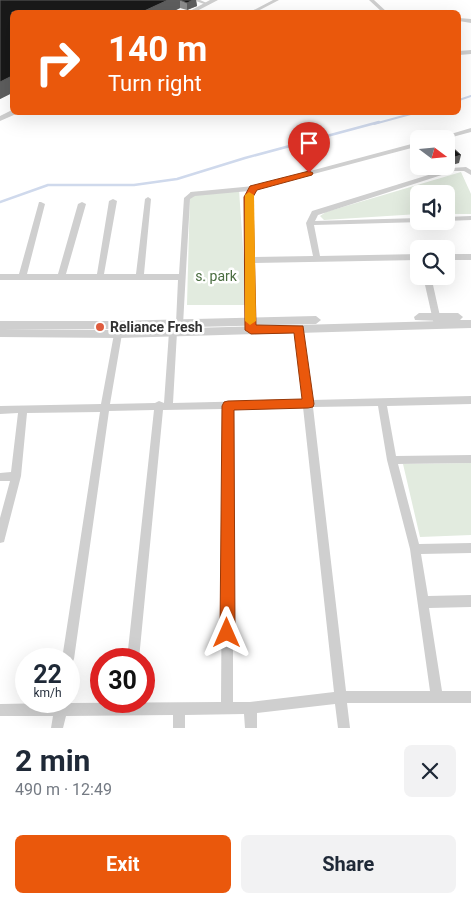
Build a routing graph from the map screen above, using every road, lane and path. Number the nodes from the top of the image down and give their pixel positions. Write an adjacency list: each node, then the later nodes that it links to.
1 (195, 0): 5 (street)
2 (215, 0): 5 (street)
3 (277, 0): 7 (street)
4 (371, 0): 8 (street)
5 (207, 4): 6 (street)
6 (196, 10)
7 (257, 10)
8 (382, 10)
9 (471, 130): 10 (street)
10 (455, 134)
11 (410, 146): 13 (street)
12 (471, 173): 21 (street)
13 (254, 188): 26 (street); 30 (street)
14 (148, 199): 29 (street)
15 (113, 201): 28 (street)
16 (41, 204): 32 (street)
17 (82, 204): 27 (street)
18 (471, 218): 19 (street)
19 (455, 219)
20 (410, 220): 21 (street)
21 (310, 223): 25 (street)
22 (410, 257): 25 (street)
23 (455, 257): 24 (street)
24 (471, 257)
25 (318, 259): 26 (street)
26 (250, 260): 39 (street)
27 (60, 277): 28 (street); 32 (street)
28 (100, 277): 29 (street)
29 (140, 277): 30 (street)
30 (182, 277): 36 (street)
31 (0, 278): 32 (street)
32 (22, 278)
33 (429, 285): 35 (street)
34 (471, 316): 35 (street)
35 (437, 321): 37 (street); 39 (street); 40 (street)
36 (180, 323): 38 (street); 39 (street)
37 (471, 324)
38 (0, 325)
39 (250, 325): 40 (street); 41 (street)
40 (299, 328): 46 (street)
41 (173, 332): 43 (street); 47 (street)
42 (0, 333): 43 (street)
43 (118, 334): 49 (street)
44 (471, 400): 45 (street)
45 (382, 403): 46 (street); 53 (street)
46 (308, 404): 48 (street); 63 (street)
47 (163, 405): 48 (street); 49 (street); 62 (street)
48 (228, 406): 68 (street)
49 (105, 407): 51 (street); 61 (street)
50 (0, 410): 51 (street)
51 (23, 410): 54 (street)
52 (471, 459): 53 (street)
53 (392, 460): 58 (street)
54 (16, 476): 55 (street); 56 (street)
55 (0, 477)
56 (0, 538)
57 (471, 548): 58 (street)
58 (415, 549): 60 (street)
59 (471, 601): 60 (street)
60 (424, 602): 65 (street)
61 (70, 648)
62 (134, 648)
63 (342, 697): 65 (street); 69 (street); 76 (street)
64 (471, 697): 65 (street)
65 (437, 698)
66 (155, 707): 67 (street)
67 (179, 708): 68 (street); 74 (street)
68 (227, 708): 69 (street)
69 (250, 708): 75 (street)
70 (15, 709): 71 (street)
71 (0, 710)
72 (60, 713): 73 (street)
73 (57, 728)
74 (179, 728)
75 (251, 728)
76 (344, 728)

